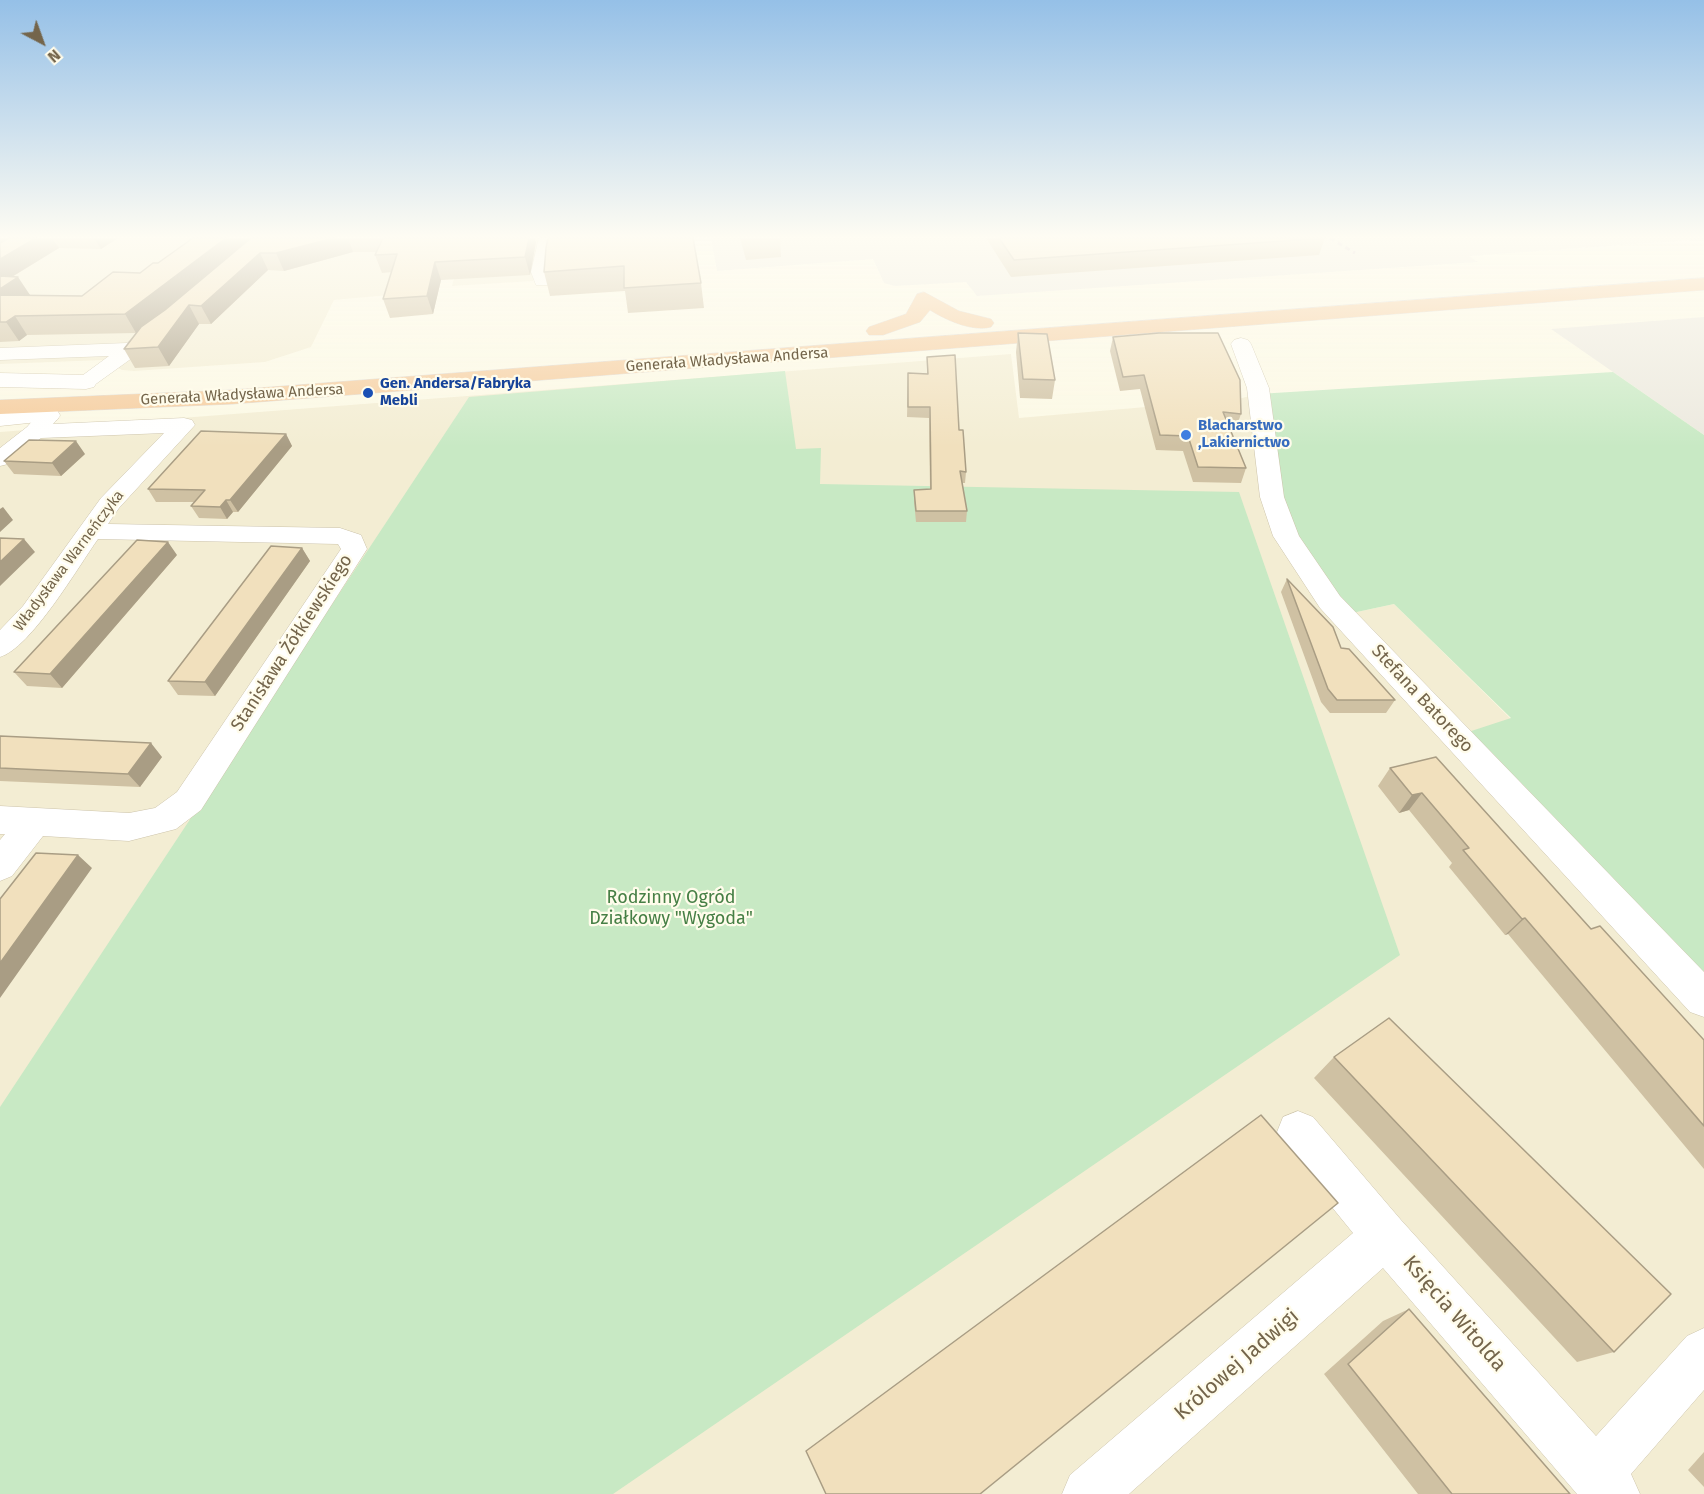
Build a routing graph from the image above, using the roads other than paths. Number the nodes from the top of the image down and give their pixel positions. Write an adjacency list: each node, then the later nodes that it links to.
1 (921, 308): 9 (highway)
2 (940, 308): 7 (highway)
3 (1233, 308): 7 (highway, Generała Władysława Andersa)
4 (1372, 308): 6 (highway, Generała Władysława Andersa)
5 (174, 318): 11 (street)
6 (1260, 318): 8 (highway, Generała Władysława Andersa); 10 (highway)
7 (984, 323): 9 (highway, Generała Władysława Andersa)
8 (1185, 324): 10 (highway); 17 (highway, Generała Władysława Andersa)
9 (876, 331): 15 (highway, Generała Władysława Andersa)
10 (1240, 344): 28 (street, Stefana Batorego)
11 (133, 349): 12 (street); 14 (street)
12 (0, 354)
13 (0, 380): 14 (main road)
14 (86, 382): 15 (highway)
15 (187, 383): 16 (highway, Generała Władysława Andersa)
16 (0, 392)
17 (232, 397): 18 (highway, Generała Władysława Andersa); 20 (highway)
18 (0, 407)
19 (0, 419): 20 (main road)
20 (37, 429): 21 (street); 22 (street); 23 (street, Władysława Warneńczyka)
21 (0, 441)
22 (0, 459)
23 (91, 531): 24 (street, Władysława Warneńczyka); 26 (street, Stanisława Żółkiewskiego)
24 (0, 647)
25 (0, 820): 26 (street, Stanisława Żółkiewskiego)
26 (34, 822): 27 (street)
27 (0, 866)
28 (1704, 999)
29 (1298, 1132): 30 (street, Księcia Witolda)
30 (1386, 1236): 32 (street, Księcia Witolda); 33 (street, Królowej Jadwigi)
31 (1704, 1353): 32 (street)
32 (1604, 1485)
33 (1089, 1494)

